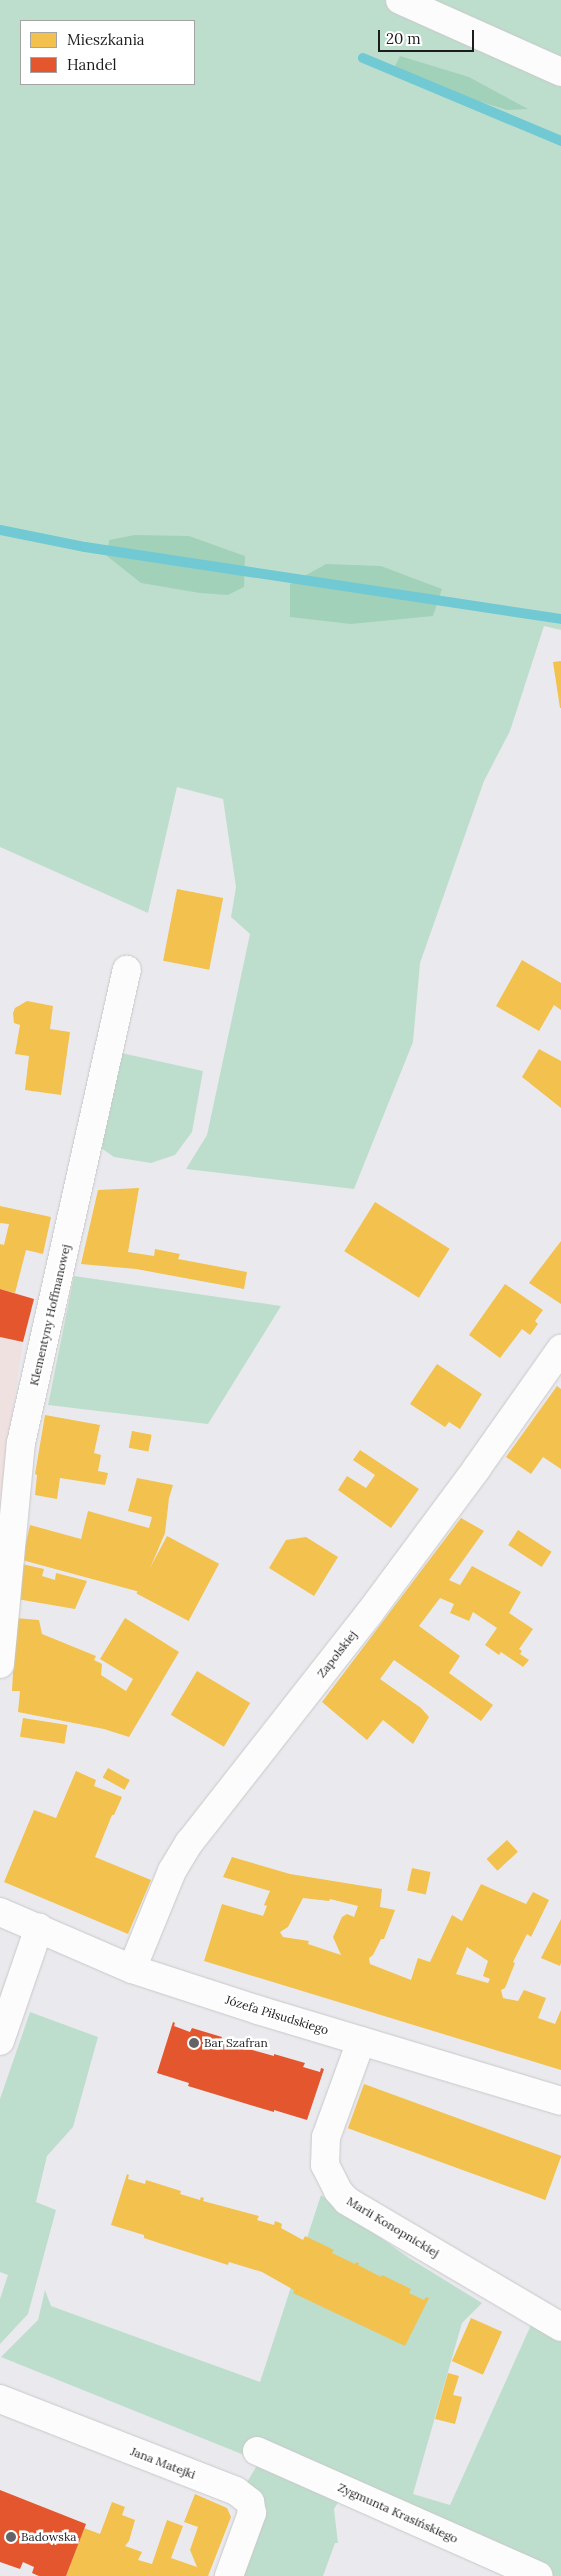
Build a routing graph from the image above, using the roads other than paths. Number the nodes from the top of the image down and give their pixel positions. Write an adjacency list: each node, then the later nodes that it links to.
1 (400, 0): 2 (street)
2 (561, 72)
3 (127, 970): 5 (street, Klementyny Hoffmanowej)
4 (561, 1349): 8 (street, Zapolskiej)
5 (0, 1664)
6 (0, 1912): 7 (street, Józefa Piłsudskiego)
7 (39, 1928): 8 (street, Józefa Piłsudskiego); 9 (street)
8 (132, 1969): 10 (street, Józefa Piłsudskiego)
9 (0, 2041)
10 (361, 2041): 11 (street, Józefa Piłsudskiego); 12 (street, Marii Konopnickiej)
11 (561, 2101)
12 (561, 2327)
13 (0, 2399): 15 (street, Jana Matejki)
14 (257, 2451): 16 (street, Zygmunta Krasińskiego)
15 (229, 2576)
16 (539, 2576)

